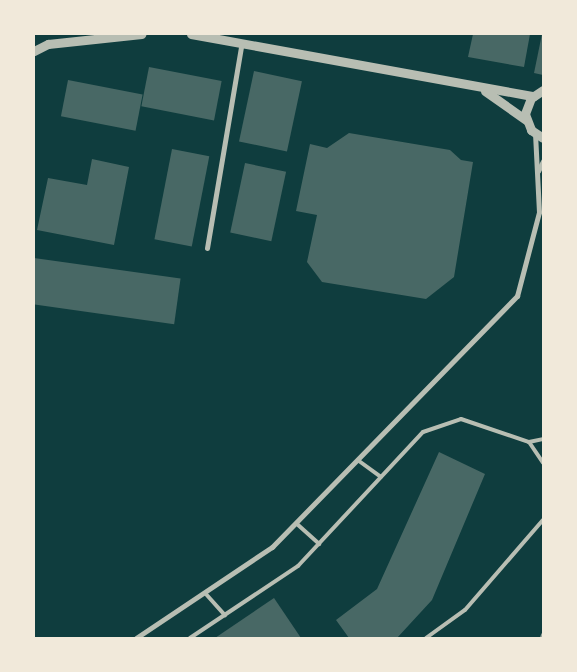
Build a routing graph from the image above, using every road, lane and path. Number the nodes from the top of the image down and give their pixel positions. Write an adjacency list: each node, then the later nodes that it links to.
1 (141, 34): 4 (street)
2 (191, 34): 3 (street)
3 (242, 41): 5 (street); 12 (street)
4 (34, 50)
5 (483, 90): 7 (street); 8 (street)
6 (543, 90): 7 (street)
7 (533, 96): 8 (street)
8 (526, 120): 9 (street)
9 (539, 136): 11 (street)
10 (543, 160): 11 (street)
11 (538, 171): 15 (street)
12 (208, 248)
13 (543, 439): 14 (lane)
14 (528, 442): 16 (lane); 17 (lane)
15 (359, 461): 17 (lane); 19 (street)
16 (543, 463)
17 (381, 477): 20 (lane)
18 (543, 520): 25 (lane)
19 (297, 524): 20 (lane); 21 (street)
20 (318, 544): 22 (lane)
21 (205, 592): 22 (lane); 23 (street)
22 (224, 615): 24 (lane)
23 (136, 638)
24 (190, 638)
25 (426, 638)

